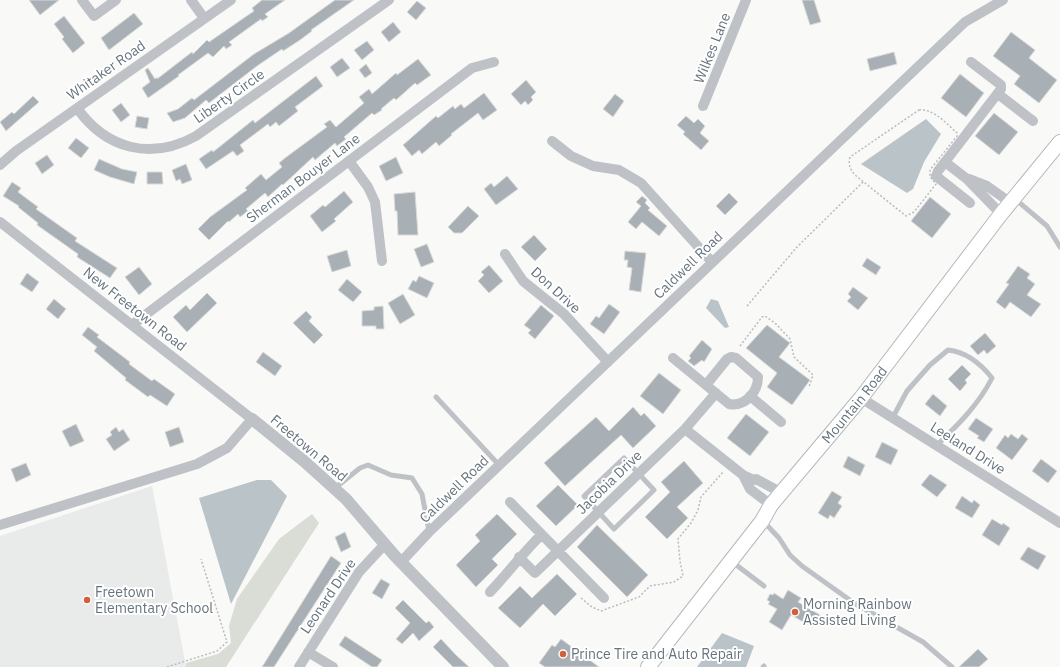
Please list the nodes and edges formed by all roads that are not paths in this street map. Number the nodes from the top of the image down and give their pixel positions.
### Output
1 (82, 0) edge
2 (116, 0) edge
3 (191, 0) edge
4 (231, 0) edge
5 (389, 0) edge
6 (746, 0) edge
7 (1003, 0) edge
8 (204, 18) junction
9 (494, 62) dead end
10 (971, 62) dead end
11 (1000, 92) junction
12 (703, 106) dead end
13 (77, 108) junction
14 (1033, 121) dead end
15 (552, 141) dead end
16 (1060, 142) edge
17 (349, 161) junction
18 (945, 162) junction
19 (0, 165) edge
20 (967, 179) junction
21 (1013, 200) junction
22 (970, 203) dead end
23 (1001, 214) junction
24 (0, 222) edge
25 (1060, 247) edge
26 (505, 254) dead end
27 (382, 262) dead end
28 (712, 262) junction
29 (132, 325) junction
30 (673, 358) dead end
31 (608, 362) junction
32 (706, 385) junction
33 (716, 393) junction
34 (750, 396) junction
35 (436, 397) dead end
36 (861, 398) junction
37 (893, 417) junction
38 (252, 419) junction
39 (781, 422) dead end
40 (684, 429) junction
41 (937, 445) junction
42 (499, 465) junction
43 (638, 472) junction
44 (743, 476) junction
45 (335, 489) junction
46 (782, 493) junction
47 (510, 502) dead end
48 (771, 505) junction
49 (598, 513) junction
50 (762, 520) junction
51 (1060, 523) edge
52 (0, 525) edge
53 (429, 532) junction
54 (541, 534) junction
55 (385, 544) junction
56 (557, 551) junction
57 (519, 557) junction
58 (730, 561) junction
59 (401, 562) junction
60 (764, 586) dead end
61 (490, 592) dead end
62 (604, 598) dead end
63 (308, 652) junction
64 (498, 665) edge
65 (299, 667) edge
66 (333, 667) edge
67 (648, 667) edge
68 (952, 667) edge

1 - 2 street
3 - 8 street
4 - 8 street, Whitaker Road
5 - 13 street, Liberty Circle
6 - 12 street, Wilkes Lane
7 - 28 street, Caldwell Road
8 - 13 street, Whitaker Road
9 - 17 street, Sherman Bouyer Lane
10 - 11 street
11 - 14 street
11 - 18 street
13 - 19 street, Whitaker Road
15 - 28 street
16 - 21 main road, Mountain Road
17 - 27 street
17 - 29 street, Sherman Bouyer Lane
18 - 20 street
18 - 22 street
20 - 21 street
20 - 23 street
21 - 23 main road, Mountain Road
21 - 25 lane
23 - 36 main road, Mountain Road
24 - 29 street, New Freetown Road
26 - 31 street, Don Drive
28 - 31 street, Caldwell Road
29 - 38 street, New Freetown Road
30 - 32 street
31 - 42 street, Caldwell Road
32 - 33 street
32 - 34 street
33 - 34 street
33 - 40 street, Jacobia Drive
34 - 39 street
35 - 42 lane
36 - 37 street, Leeland Drive
36 - 46 main road, Mountain Road
37 - 41 street, Leeland Drive
37 - 41 lane
38 - 45 street, Freetown Road
38 - 52 street, Freetown Road
40 - 43 street, Jacobia Drive
40 - 44 street
41 - 51 street, Leeland Drive
42 - 53 street, Caldwell Road
43 - 49 street, Jacobia Drive
43 - 49 lane
43 - 49 lane
44 - 46 street
44 - 48 street
45 - 53 lane
45 - 55 street, Freetown Road
46 - 48 main road, Mountain Road
47 - 54 street
48 - 50 main road, Mountain Road
49 - 56 street, Jacobia Drive
50 - 58 main road, Mountain Road
50 - 68 lane
53 - 59 street, Caldwell Road
54 - 56 street
54 - 57 street
55 - 59 street, Freetown Road
55 - 63 street, Leonard Drive
56 - 57 street, Jacobia Drive
56 - 62 street
57 - 61 street
58 - 60 lane
58 - 67 main road, Mountain Road
59 - 64 street, Freetown Road
63 - 65 street, Leonard Drive
63 - 66 street

